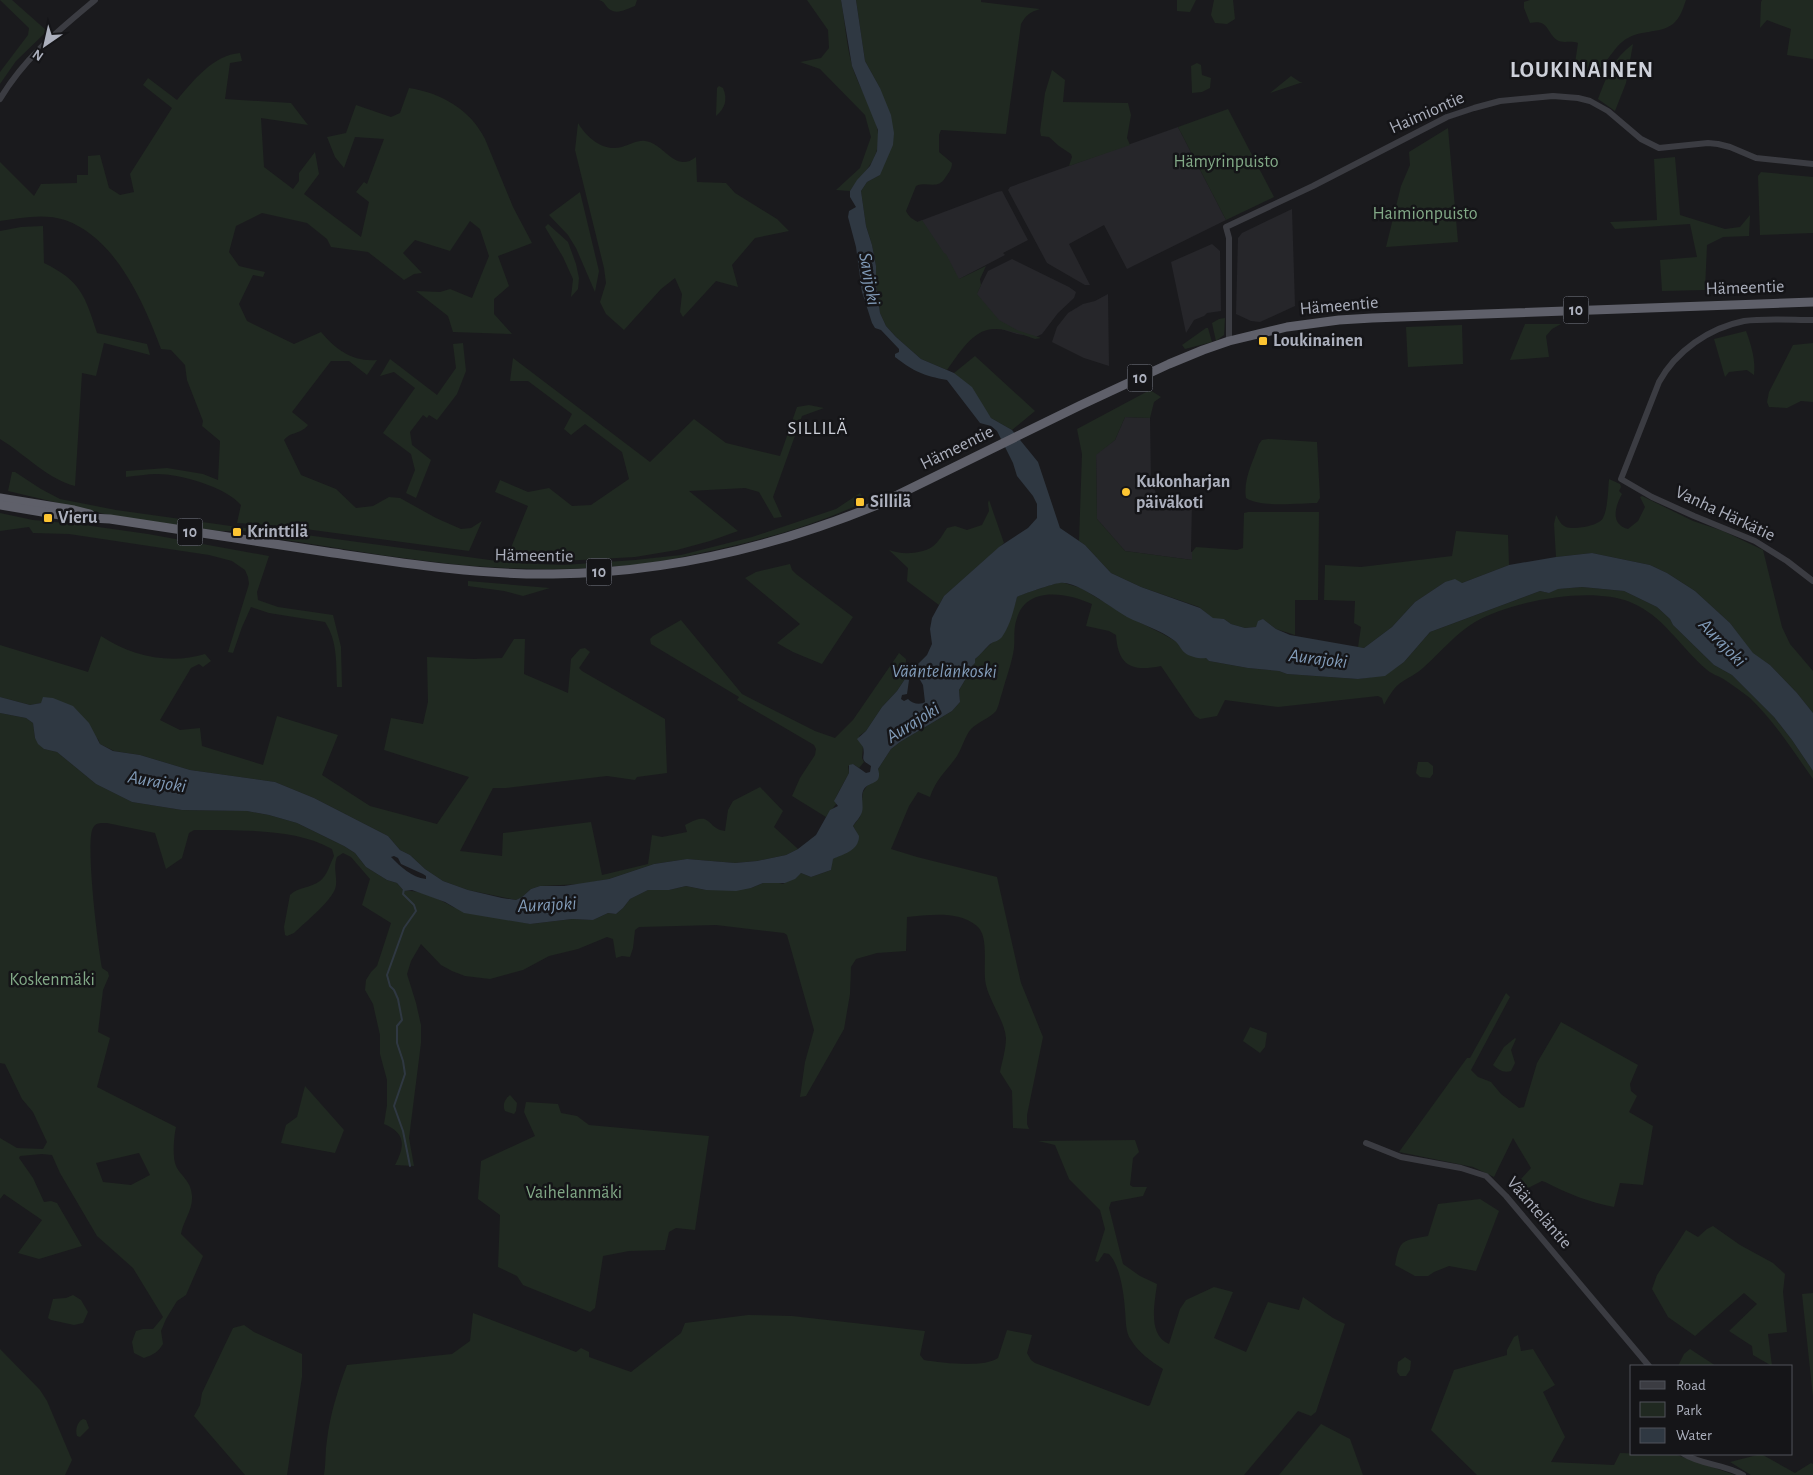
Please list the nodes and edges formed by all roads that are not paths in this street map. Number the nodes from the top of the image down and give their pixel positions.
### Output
1 (95, 0) edge
2 (0, 99) edge
3 (1813, 164) edge
4 (1813, 302) edge
5 (1813, 320) edge
6 (1228, 341) junction
7 (0, 498) edge
8 (0, 505) edge
9 (110, 520) junction
10 (1813, 581) edge
11 (1366, 1143) dead end
12 (1648, 1365) edge
13 (1686, 1455) edge
14 (1743, 1475) edge

1 - 2 street
3 - 6 street, Haimiontie
4 - 6 highway, Hämeentie / 10
5 - 10 street, Vanha Härkätie
6 - 9 highway, Hämeentie / 10
7 - 9 highway, Hämeentie / 10
8 - 9 highway, Hämeentie / 10
11 - 12 street, Väänteläntie
13 - 14 street

